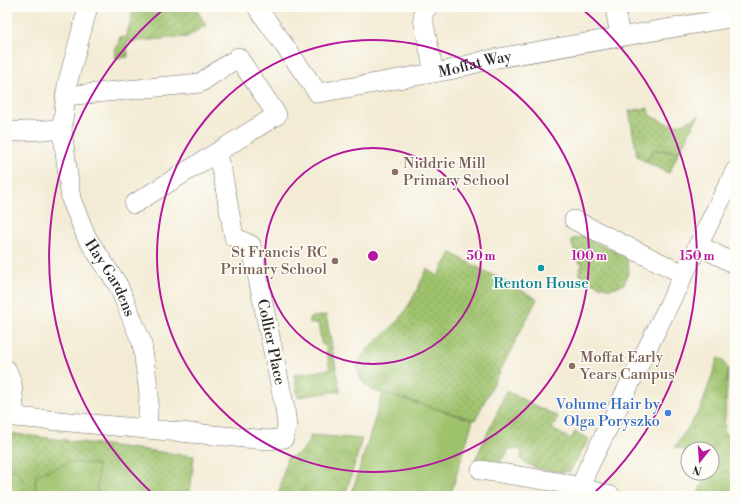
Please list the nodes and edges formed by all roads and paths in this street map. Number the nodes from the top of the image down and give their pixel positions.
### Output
1 (88, 7) edge
2 (257, 7) edge
3 (428, 7) edge
4 (615, 7) edge
5 (735, 17) edge
6 (620, 37) junction
7 (434, 73) junction
8 (65, 96) junction
9 (62, 129) junction
10 (7, 132) edge
11 (216, 154) junction
12 (735, 171) edge
13 (134, 204) dead end
14 (574, 220) dead end
15 (696, 247) junction
16 (735, 264) edge
17 (683, 274) junction
18 (7, 370) edge
19 (147, 430) junction
20 (481, 470) dead end
21 (581, 487) junction
22 (611, 496) edge

1 - 8 street, Hay Gardens
2 - 7 street, Moffat Way
3 - 7 street
4 - 6 street
5 - 6 street, Moffat Way
6 - 7 street, Moffat Way
8 - 9 street, Hay Gardens
8 - 11 street
9 - 10 street
9 - 19 street, Hay Gardens
11 - 13 street
11 - 19 street, Collier Place
12 - 15 street
14 - 17 street
15 - 16 street
15 - 17 street
17 - 21 street
18 - 19 street
20 - 21 street
21 - 22 street

